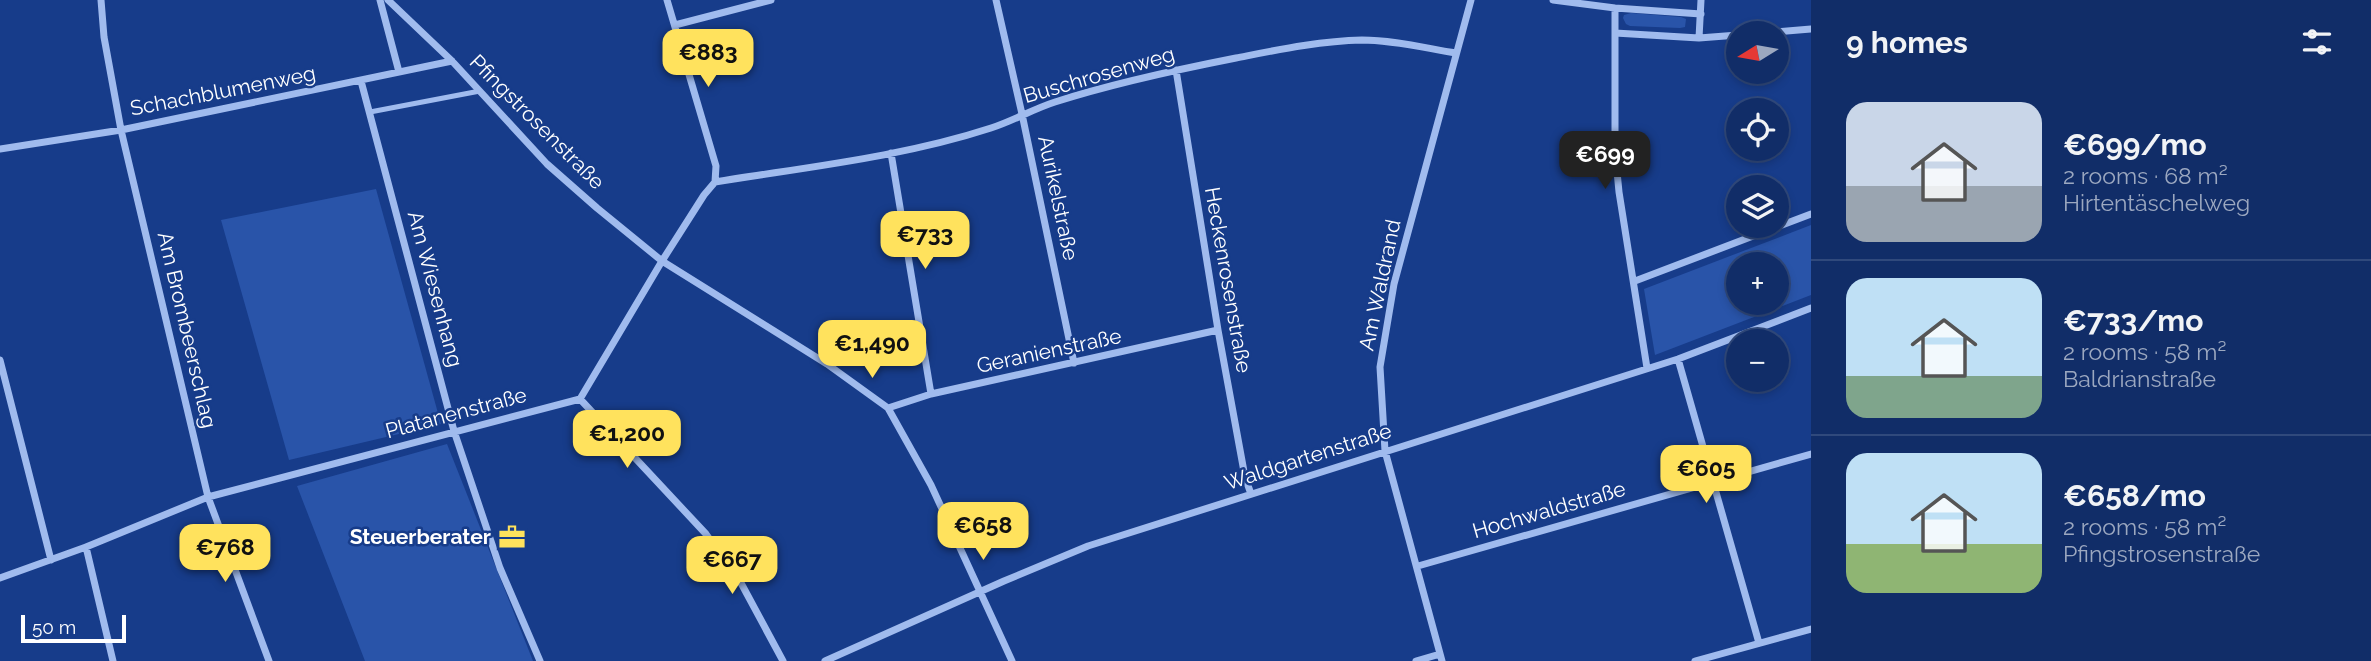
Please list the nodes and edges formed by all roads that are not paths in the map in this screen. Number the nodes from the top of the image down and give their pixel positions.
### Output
1 (101, 0) edge
2 (380, 0) edge
3 (388, 0) edge
4 (667, 0) edge
5 (771, 0) edge
6 (996, 0) edge
7 (1471, 0) edge
8 (1553, 0) edge
9 (1702, 0) edge
10 (1615, 8) junction
11 (1701, 14) junction
12 (675, 25) junction
13 (1811, 29) edge
14 (1789, 31) edge
15 (1615, 33) junction
16 (1726, 36) edge
17 (1699, 38) junction
18 (1456, 53) junction
19 (452, 61) junction
20 (1176, 70) junction
21 (399, 72) junction
22 (361, 81) junction
23 (480, 91) junction
24 (370, 112) junction
25 (1022, 114) junction
26 (121, 130) junction
27 (0, 149) edge
28 (891, 153) junction
29 (715, 182) junction
30 (1811, 214) edge
31 (662, 261) junction
32 (1635, 281) junction
33 (1811, 308) edge
34 (1219, 330) junction
35 (1678, 359) junction
36 (0, 360) edge
37 (1074, 363) junction
38 (1647, 368) junction
39 (931, 394) junction
40 (580, 399) junction
41 (888, 408) junction
42 (454, 430) junction
43 (1385, 451) junction
44 (1811, 454) edge
45 (1713, 481) junction
46 (1251, 495) junction
47 (208, 497) junction
48 (86, 547) junction
49 (51, 560) junction
50 (1418, 566) junction
51 (0, 578) edge
52 (981, 591) junction
53 (1811, 629) edge
54 (1759, 643) junction
55 (1441, 658) edge
56 (113, 661) edge
57 (269, 661) edge
58 (540, 661) edge
59 (783, 661) edge
60 (825, 661) edge
61 (1012, 661) edge
62 (1416, 661) edge
63 (1695, 661) edge

1 - 26 street, Am Brombeerschlag
2 - 21 street
3 - 19 street, Pfingstrosenstraße
4 - 12 street
5 - 12 street
6 - 25 street, Aurikelstraße
7 - 18 street, Am Waldrand
8 - 10 street
9 - 11 street
10 - 11 street
10 - 15 street
11 - 17 street
12 - 29 street
13 - 14 street
15 - 17 street
15 - 32 street
16 - 17 street
18 - 20 street, Buschrosenweg
18 - 43 street, Am Waldrand
19 - 21 street, Schachblumenweg
19 - 23 street, Pfingstrosenstraße
20 - 25 street, Buschrosenweg
20 - 34 street, Heckenrosenstraße
21 - 22 street, Schachblumenweg
22 - 24 street, Am Wiesenhang
22 - 26 street, Schachblumenweg
23 - 24 lane
23 - 31 street, Pfingstrosenstraße
24 - 42 street, Am Wiesenhang
25 - 28 street, Buschrosenweg
25 - 37 street, Aurikelstraße
26 - 27 street, Schachblumenweg
26 - 47 street, Am Brombeerschlag
28 - 29 street, Buschrosenweg
28 - 39 street
29 - 31 street
30 - 32 street
31 - 40 street
31 - 41 street, Pfingstrosenstraße
32 - 38 street
33 - 35 street, Waldgartenstraße
34 - 37 street, Geranienstraße
34 - 46 street, Heckenrosenstraße
35 - 38 street, Waldgartenstraße
35 - 45 street
36 - 49 street
37 - 39 street, Geranienstraße
38 - 43 street, Waldgartenstraße
39 - 41 street, Geranienstraße
40 - 42 street, Platanenstraße
40 - 59 street
41 - 52 street, Pfingstrosenstraße
42 - 47 street, Platanenstraße
42 - 58 street, Am Wiesenhang
43 - 46 street, Waldgartenstraße
43 - 50 street, Am Waldrand
44 - 45 street, Hochwaldstraße
45 - 50 street, Hochwaldstraße
45 - 54 street
46 - 52 street, Waldgartenstraße
47 - 48 street, Platanenstraße
47 - 57 street, Am Brombeerschlag
48 - 49 street, Platanenstraße
48 - 56 street
49 - 51 street, Platanenstraße
50 - 55 street, Am Waldrand
52 - 60 street, Waldgartenstraße
52 - 61 street, Pfingstrosenstraße
53 - 54 street
54 - 63 street
55 - 62 street

